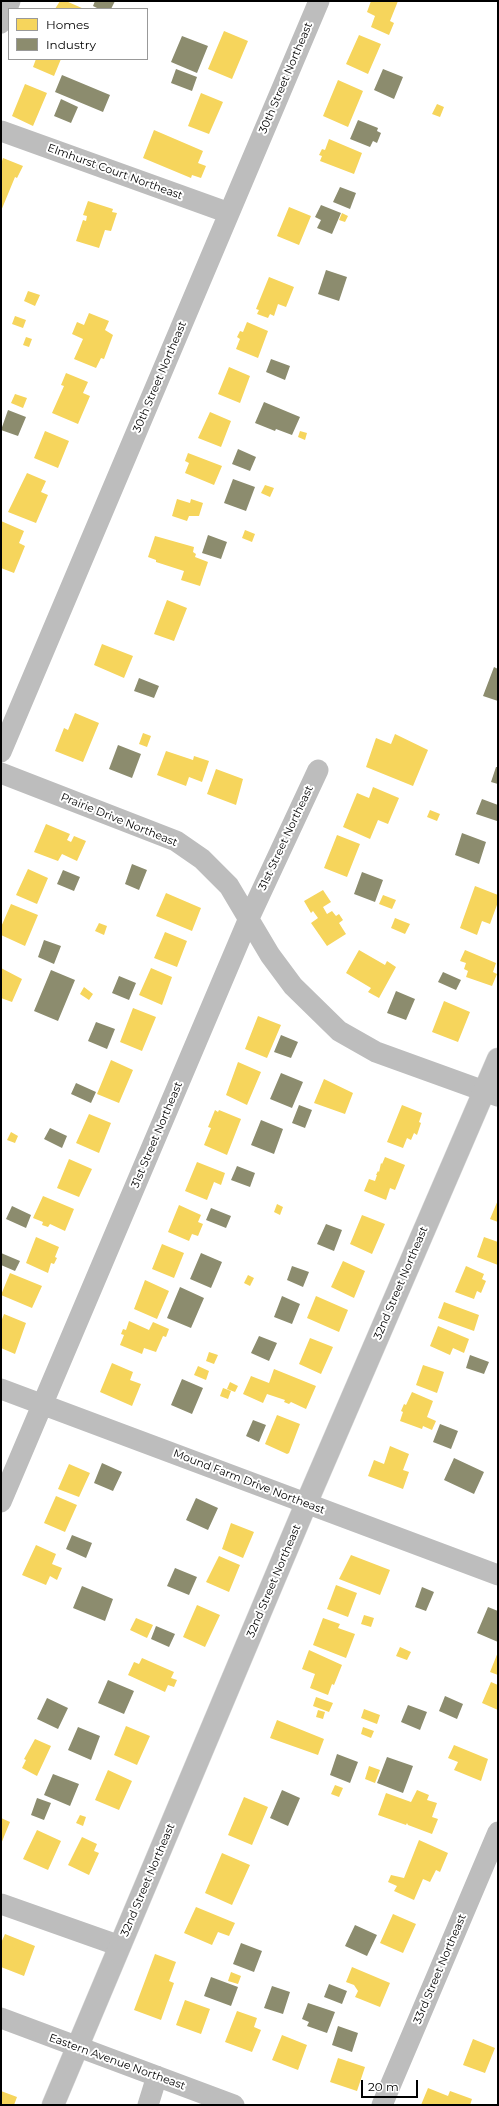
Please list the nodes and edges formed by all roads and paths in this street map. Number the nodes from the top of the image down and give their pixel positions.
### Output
1 (10, 1) edge
2 (319, 1) edge
3 (1, 23) edge
4 (1, 131) edge
5 (229, 213) junction
6 (1, 752) edge
7 (318, 770) dead end
8 (1, 774) edge
9 (249, 918) junction
10 (498, 1059) edge
11 (491, 1094) edge
12 (1, 1389) edge
13 (42, 1404) junction
14 (1, 1502) edge
15 (306, 1504) junction
16 (498, 1575) edge
17 (498, 1832) edge
18 (1, 1904) edge
19 (120, 1946) junction
20 (1, 2018) edge
21 (77, 2047) junction
22 (157, 2076) junction
23 (53, 2105) edge
24 (148, 2105) edge
25 (234, 2105) edge
26 (382, 2105) edge

1 - 3 street
2 - 5 street, 30th Street Northeast
4 - 5 street, Elmhurst Court Northeast
5 - 6 street, 30th Street Northeast
7 - 9 street, 31st Street Northeast
8 - 9 street, Prairie Drive Northeast
9 - 11 street, Prairie Drive Northeast
9 - 13 street, 31st Street Northeast
10 - 11 main road, 32nd Street Northeast
11 - 15 main road, 32nd Street Northeast
12 - 13 street, Mound Farm Drive Northeast
13 - 14 street, 31st Street Northeast
13 - 15 street, Mound Farm Drive Northeast
15 - 16 street, Mound Farm Drive Northeast
15 - 19 main road, 32nd Street Northeast
17 - 26 street, 33rd Street Northeast
18 - 19 street
19 - 21 main road, 32nd Street Northeast
20 - 21 street, Eastern Avenue Northeast
21 - 22 street, Eastern Avenue Northeast
21 - 23 main road, 32nd Street Northeast
22 - 24 street
22 - 25 street, Eastern Avenue Northeast

